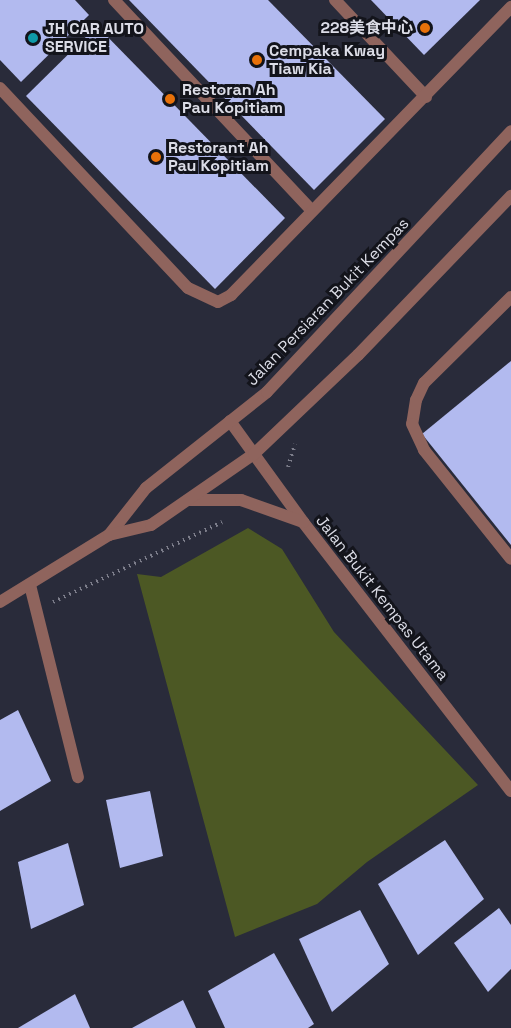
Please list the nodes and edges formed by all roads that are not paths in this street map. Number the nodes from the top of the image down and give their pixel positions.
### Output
1 (114, 0) edge
2 (335, 0) edge
3 (511, 7) edge
4 (0, 88) edge
5 (426, 97) junction
6 (511, 131) edge
7 (511, 196) edge
8 (312, 211) junction
9 (511, 297) edge
10 (230, 421) junction
11 (255, 454) junction
12 (184, 501) junction
13 (303, 522) junction
14 (108, 535) junction
15 (511, 559) edge
16 (30, 585) junction
17 (0, 602) edge
18 (78, 777) dead end
19 (511, 791) edge

1 - 8 street
2 - 5 street
3 - 5 street
4 - 8 street
5 - 8 street
6 - 10 street, Jalan Persiaran Bukit Kempas
7 - 11 street, Jalan Persiaran Bukit Kempas
9 - 15 street
10 - 11 street, Jalan Bukit Kempas Utama
10 - 14 street, Jalan Persiaran Bukit Kempas
11 - 12 street, Jalan Persiaran Bukit Kempas
11 - 13 street, Jalan Bukit Kempas Utama
12 - 13 street
12 - 14 street, Jalan Persiaran Bukit Kempas
13 - 19 street, Jalan Bukit Kempas Utama
14 - 16 street, Jalan Persiaran Bukit Kempas
16 - 17 street, Jalan Persiaran Bukit Kempas
16 - 18 street

